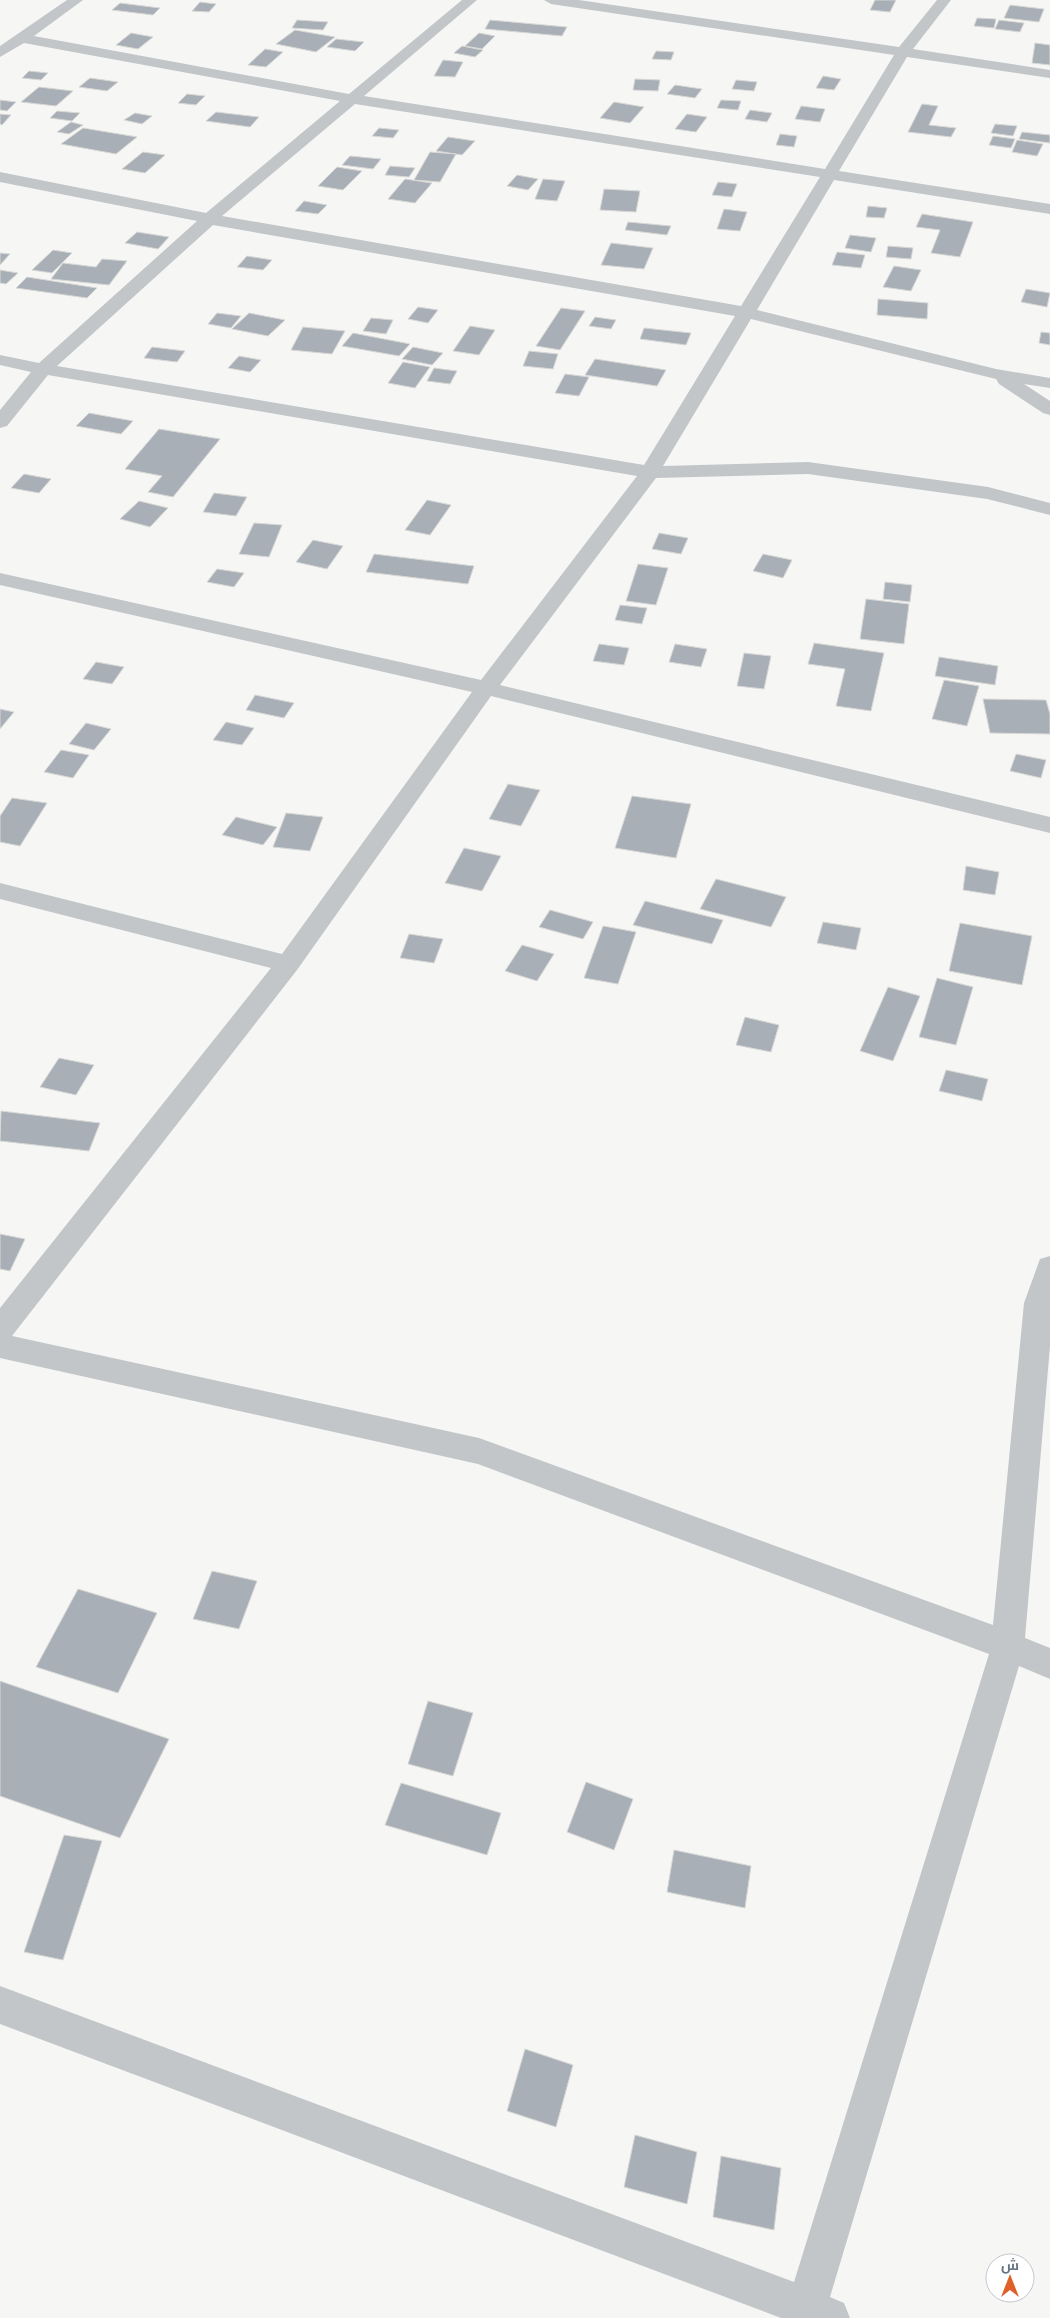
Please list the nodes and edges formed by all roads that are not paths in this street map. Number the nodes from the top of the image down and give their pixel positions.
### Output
1 (76, 0) edge
2 (470, 0) edge
3 (551, 0) edge
4 (944, 0) edge
5 (21, 38) junction
6 (904, 52) junction
7 (0, 53) edge
8 (1050, 74) edge
9 (353, 99) junction
10 (828, 175) junction
11 (0, 177) edge
12 (1050, 209) edge
13 (209, 219) junction
14 (745, 312) junction
15 (0, 360) edge
16 (42, 369) junction
17 (996, 374) junction
18 (1050, 383) edge
19 (1050, 408) edge
20 (0, 422) edge
21 (650, 472) junction
22 (1050, 509) edge
23 (0, 579) edge
24 (486, 688) junction
25 (1050, 825) edge
26 (0, 891) edge
27 (288, 964) junction
28 (1050, 1267) edge
29 (0, 1330) edge
30 (0, 1346) edge
31 (1008, 1646) junction
32 (1050, 1664) edge
33 (0, 2005) edge
34 (813, 2314) edge

1 - 5 street
2 - 9 street
3 - 6 street
4 - 6 street
5 - 7 street
5 - 9 street
6 - 8 street
6 - 10 street
9 - 10 street
9 - 13 street
10 - 12 street
10 - 14 street
11 - 13 street
13 - 14 street
13 - 16 street
14 - 17 street
14 - 21 street
15 - 16 street
16 - 20 street
16 - 21 street
17 - 18 street
17 - 19 street
21 - 22 street
21 - 24 street
23 - 24 street
24 - 25 street
24 - 27 street
26 - 27 street
27 - 29 street
28 - 31 street
30 - 31 street
31 - 32 street
31 - 34 street
33 - 34 street

